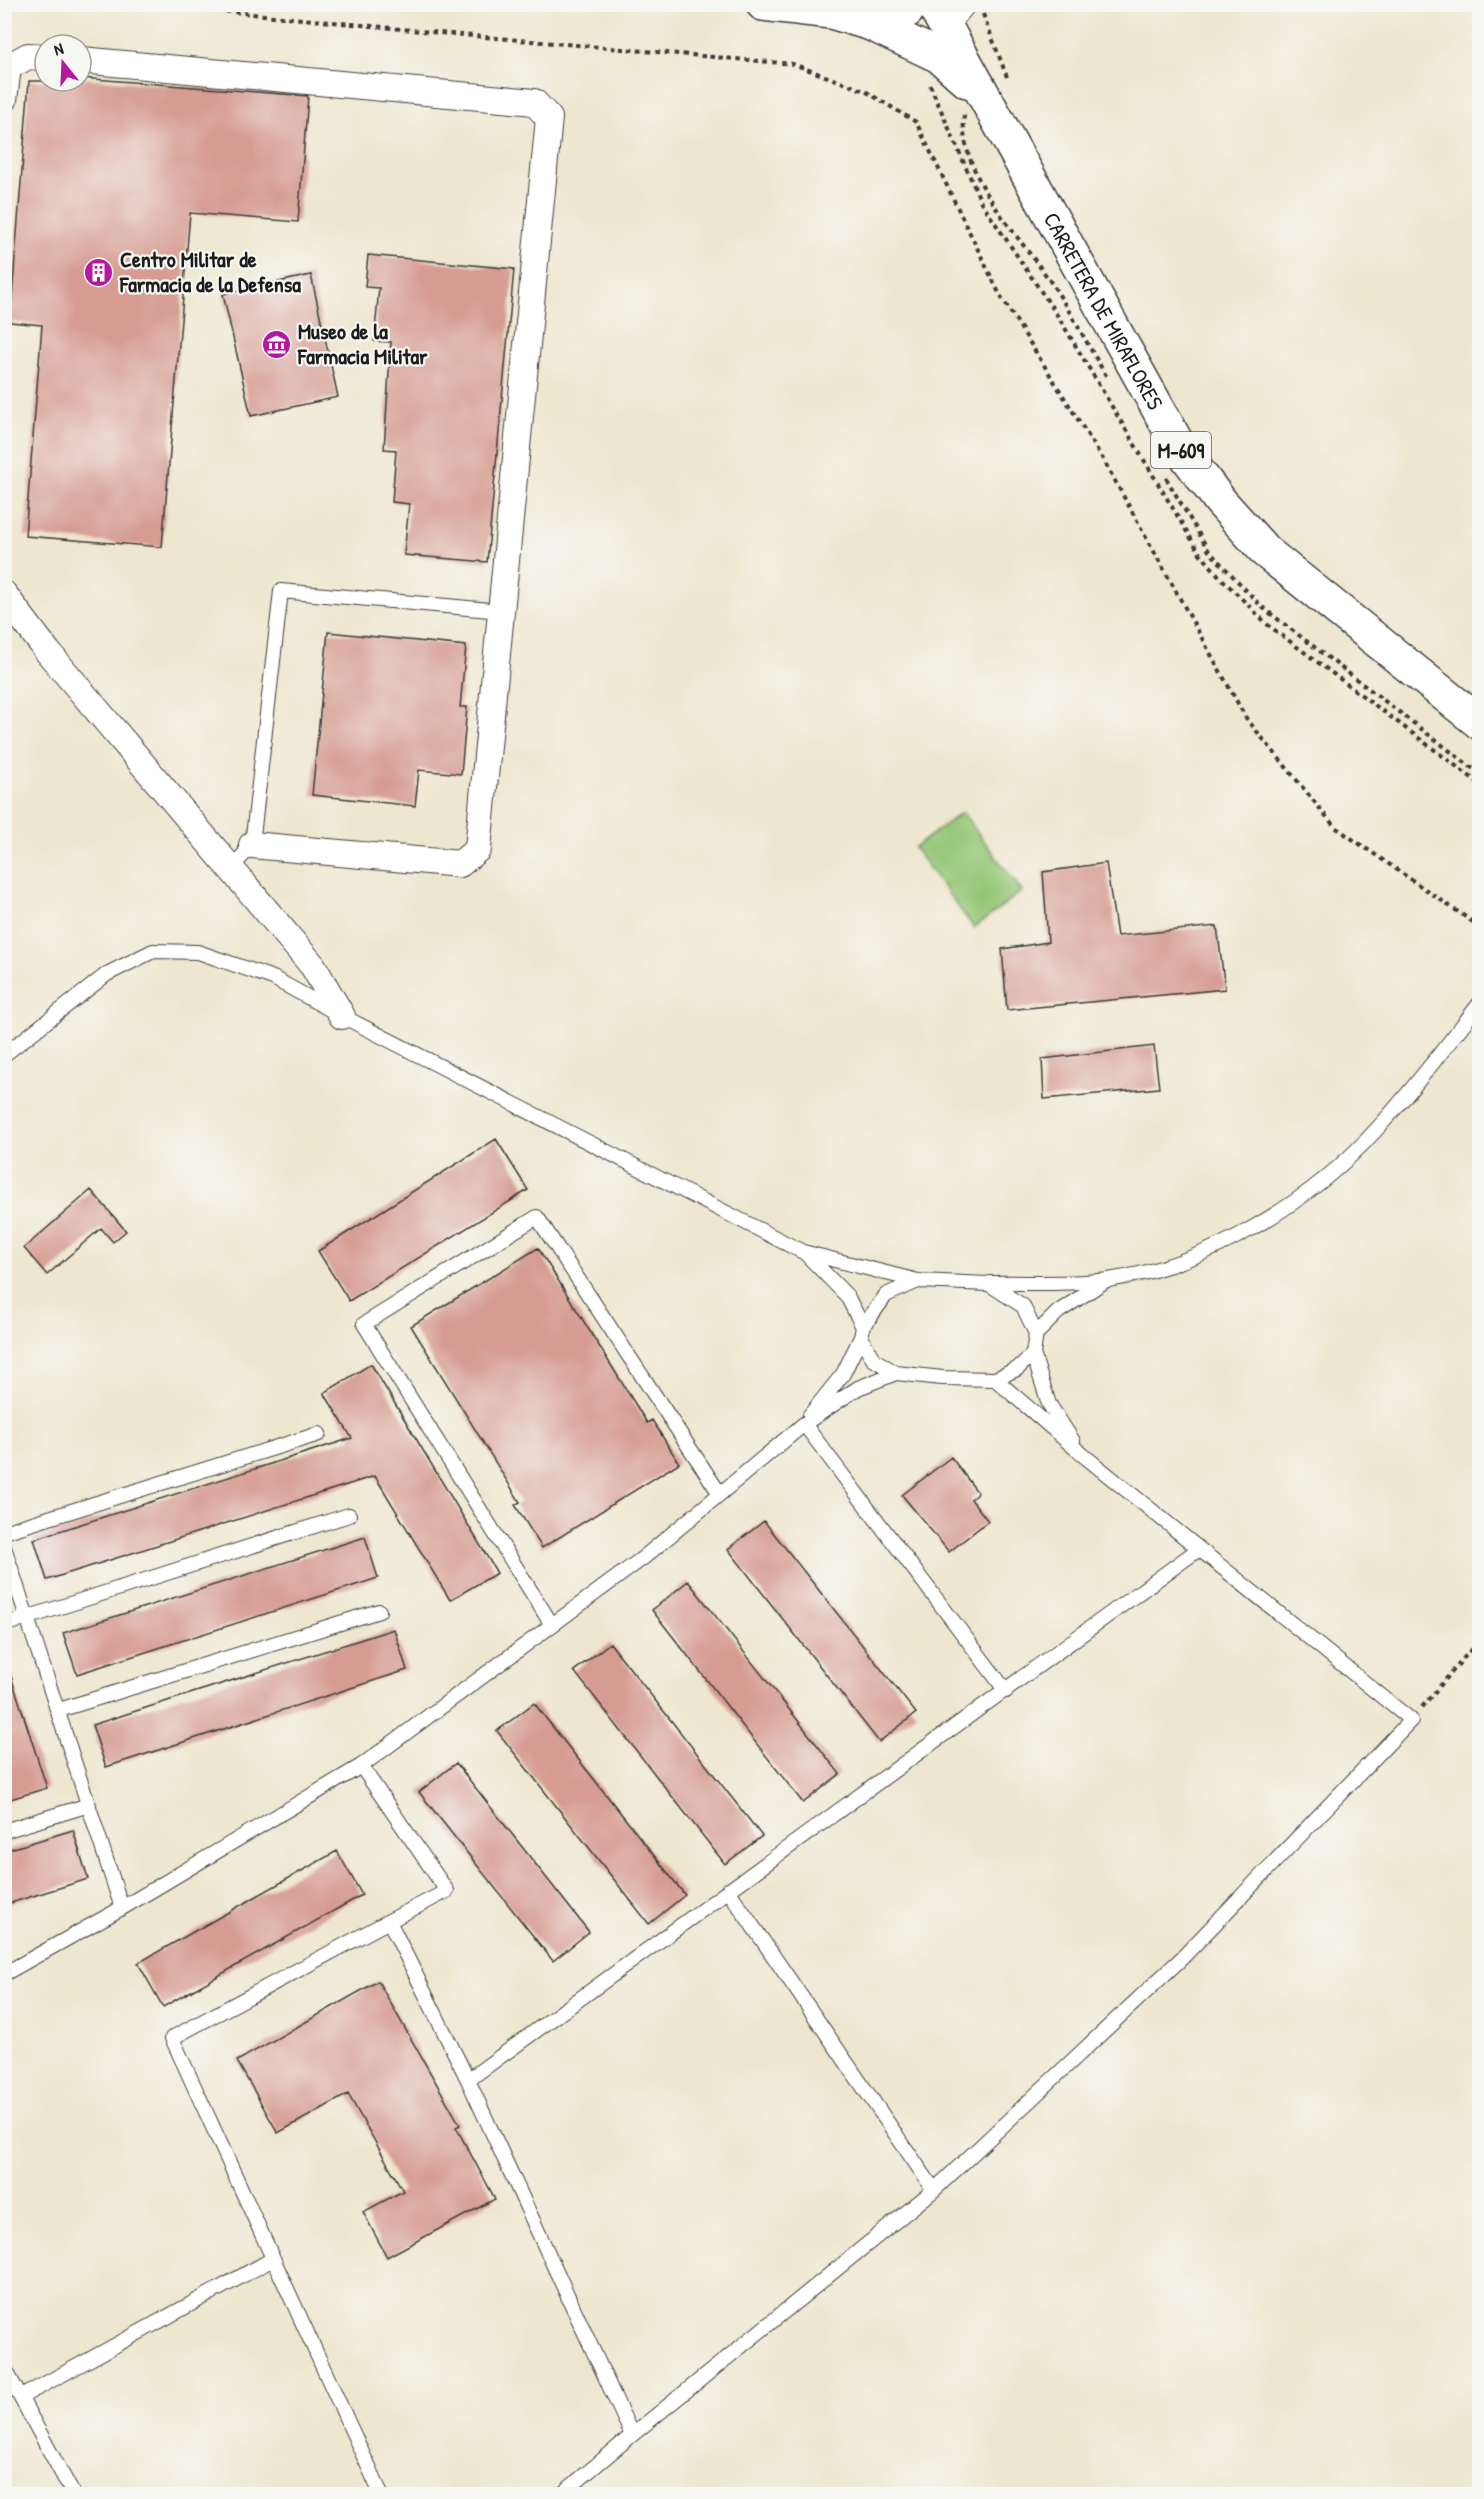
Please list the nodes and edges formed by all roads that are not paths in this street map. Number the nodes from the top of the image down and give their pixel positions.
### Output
1 (763, 4) edge
2 (911, 4) edge
3 (970, 4) edge
4 (853, 13) edge
5 (940, 18) edge
6 (33, 56) edge
7 (93, 61) edge
8 (995, 88) junction
9 (4, 100) edge
10 (4, 594) edge
11 (501, 611) junction
12 (1479, 723) edge
13 (252, 845) junction
14 (231, 869) junction
15 (1479, 1003) edge
16 (342, 1016) junction
17 (4, 1055) edge
18 (803, 1252) junction
19 (1107, 1280) junction
20 (918, 1281) junction
21 (989, 1284) junction
22 (862, 1332) junction
23 (1036, 1334) junction
24 (1034, 1354) junction
25 (896, 1373) junction
26 (995, 1379) junction
27 (804, 1424) junction
28 (319, 1434) dead end
29 (1083, 1455) junction
30 (720, 1494) junction
31 (349, 1515) dead end
32 (4, 1532) edge
33 (4, 1547) edge
34 (1199, 1549) junction
35 (379, 1611) dead end
36 (28, 1617) junction
37 (4, 1625) edge
38 (552, 1625) junction
39 (1006, 1691) junction
40 (58, 1710) junction
41 (361, 1766) junction
42 (89, 1805) junction
43 (4, 1831) edge
44 (728, 1890) junction
45 (122, 1908) junction
46 (389, 1921) junction
47 (4, 1974) edge
48 (468, 2080) junction
49 (934, 2190) junction
50 (273, 2259) junction
51 (4, 2367) edge
52 (21, 2397) junction
53 (632, 2435) junction
54 (71, 2494) edge
55 (381, 2494) edge
56 (562, 2494) edge

1 - 4 main road
2 - 4 main road
3 - 5 lane
4 - 8 main road
5 - 8 main road, CARRETERA DE MIRAFLORES / M-609
6 - 9 street
7 - 11 street
8 - 12 main road, CARRETERA DE MIRAFLORES / M-609
10 - 14 street
11 - 13 street
11 - 13 lane
13 - 14 lane
14 - 16 street
15 - 19 lane
16 - 17 lane
16 - 18 lane
18 - 20 lane
18 - 22 lane
19 - 21 lane
19 - 23 lane
20 - 21 lane
20 - 22 lane
21 - 23 lane
22 - 25 lane
22 - 27 lane
23 - 24 lane
24 - 26 lane
24 - 29 lane
25 - 26 lane
25 - 27 lane
26 - 29 lane
27 - 30 lane
27 - 39 lane
28 - 32 lane
29 - 34 lane
30 - 38 lane
30 - 38 lane
31 - 36 lane
33 - 36 lane
34 - 39 lane
34 - 49 lane
35 - 40 lane
36 - 37 lane
36 - 40 lane
38 - 41 lane
39 - 44 lane
40 - 42 lane
41 - 45 lane
41 - 46 lane
42 - 43 lane
42 - 45 lane
44 - 48 lane
44 - 49 lane
45 - 47 lane
46 - 48 lane
46 - 50 lane
48 - 53 lane
49 - 53 lane
50 - 52 lane
50 - 55 lane
51 - 52 lane
52 - 54 lane
53 - 56 lane

